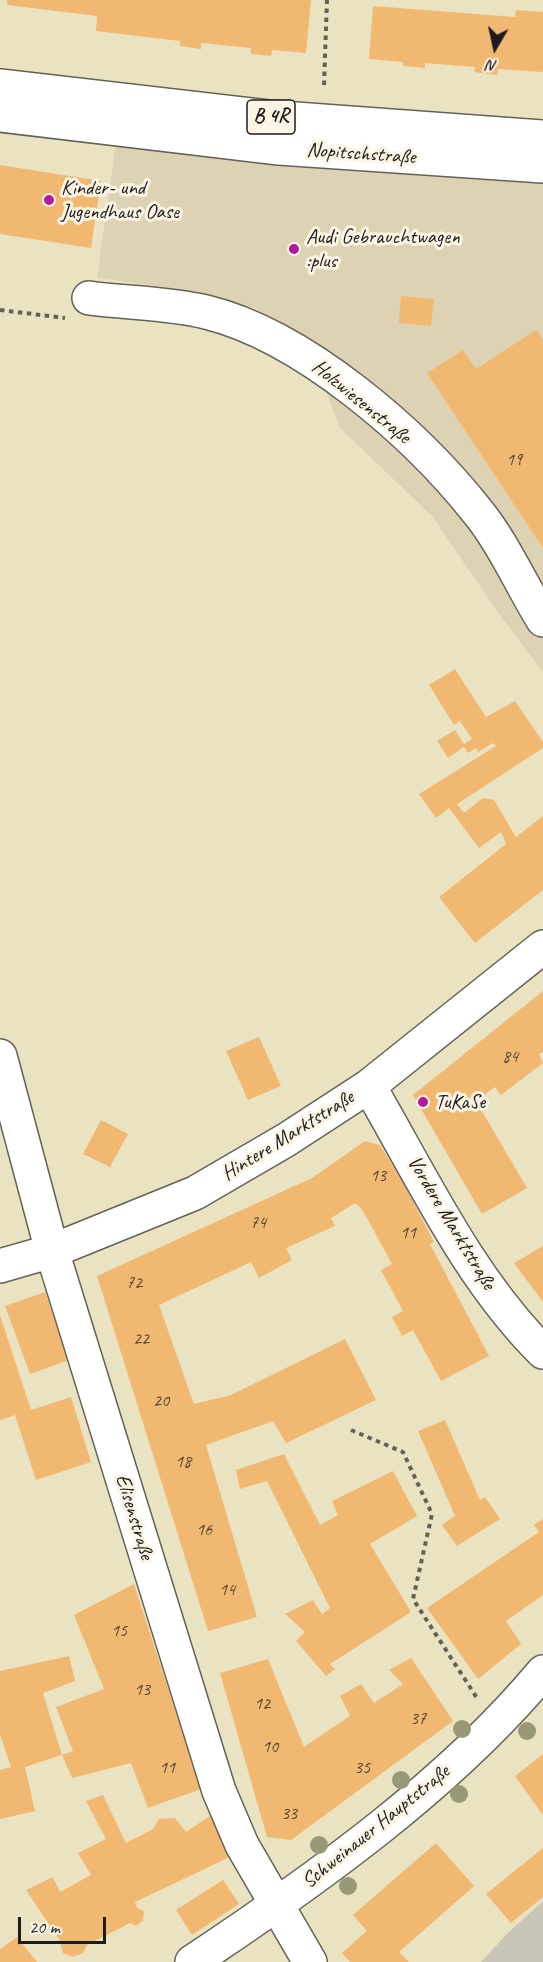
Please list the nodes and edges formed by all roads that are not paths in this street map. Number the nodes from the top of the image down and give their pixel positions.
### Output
1 (0, 86) edge
2 (0, 115) edge
3 (543, 137) edge
4 (543, 166) edge
5 (89, 298) road end
6 (543, 620) edge
7 (543, 947) edge
8 (0, 1056) edge
9 (369, 1086) junction
10 (52, 1251) junction
11 (0, 1266) edge
12 (543, 1352) edge
13 (543, 1672) edge
14 (276, 1906) junction
15 (192, 1962) edge
16 (310, 1962) edge

1 - 3 street, Nopitschstraße / B 4R
2 - 4 street, Nopitschstraße / B 4R
5 - 6 street, Holzwiesenstraße
7 - 9 street, Hintere Marktstraße
8 - 10 street, Elisenstraße
9 - 10 street, Hintere Marktstraße
9 - 12 street, Vordere Marktstraße
10 - 11 street, Hintere Marktstraße
10 - 14 street, Elisenstraße
13 - 14 street, Schweinauer Hauptstraße
14 - 15 street, Schweinauer Hauptstraße
14 - 16 street, Elisenstraße

